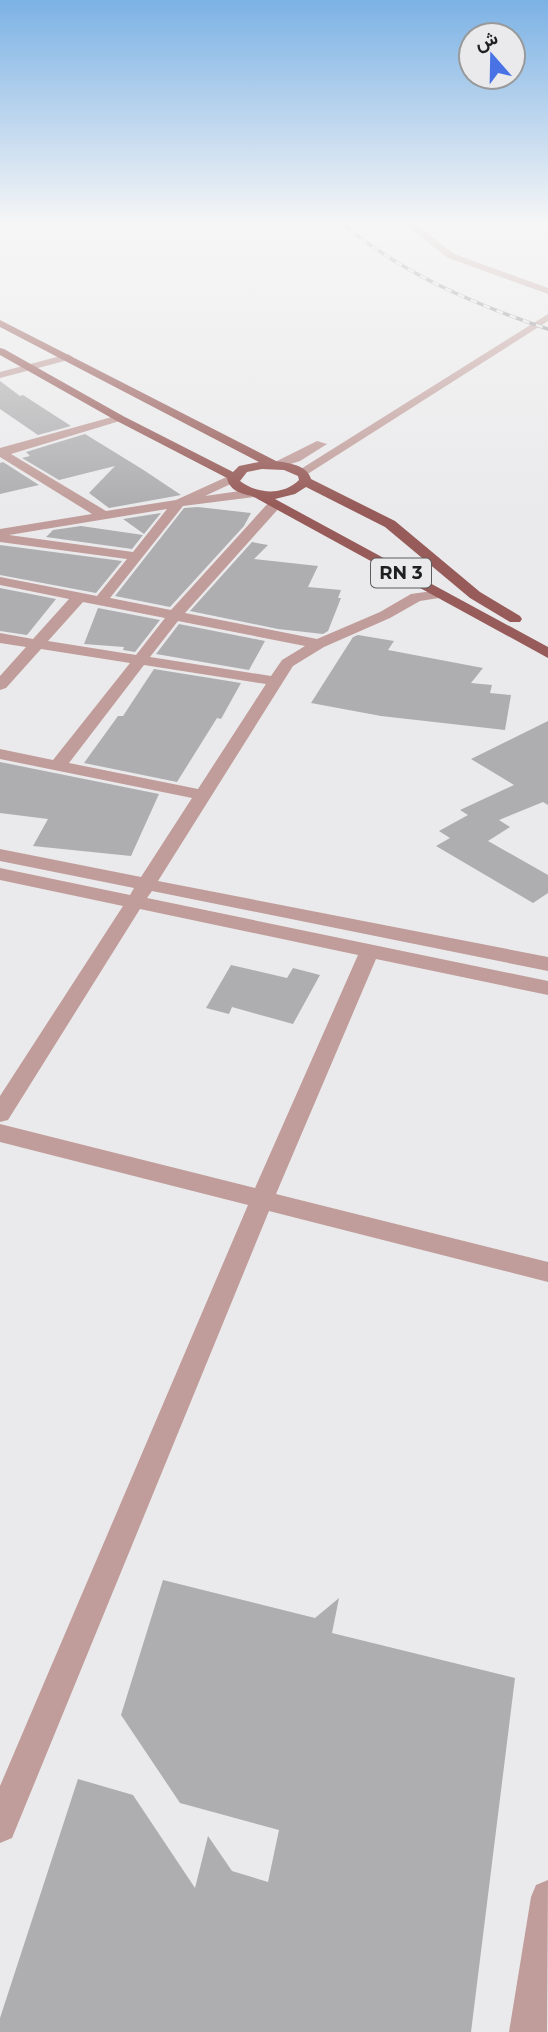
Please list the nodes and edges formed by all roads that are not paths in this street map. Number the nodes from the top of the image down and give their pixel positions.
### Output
1 (540, 316) edge
2 (0, 323) edge
3 (528, 330) junction
4 (0, 351) edge
5 (68, 357) junction
6 (29, 368) junction
7 (0, 375) edge
8 (119, 418) junction
9 (338, 434) dead end
10 (327, 441) dead end
11 (0, 452) edge
12 (273, 464) junction
13 (234, 477) junction
14 (303, 477) junction
15 (255, 493) junction
16 (179, 503) junction
17 (275, 504) junction
18 (103, 515) junction
19 (0, 536) edge
20 (135, 556) junction
21 (0, 581) edge
22 (463, 585) junction
23 (440, 594) junction
24 (79, 597) junction
25 (100, 601) junction
26 (174, 615) junction
27 (548, 637) edge
28 (0, 638) edge
29 (37, 644) junction
30 (319, 644) junction
31 (548, 653) edge
32 (138, 660) junction
33 (274, 681) junction
34 (0, 685) edge
35 (0, 754) edge
36 (58, 765) junction
37 (202, 795) junction
38 (0, 855) edge
39 (0, 874) edge
40 (148, 885) junction
41 (137, 902) junction
42 (369, 952) junction
43 (548, 964) edge
44 (548, 988) edge
45 (0, 1114) edge
46 (0, 1133) edge
47 (263, 1198) junction
48 (548, 1272) edge
49 (0, 1826) edge
50 (548, 1897) edge
51 (528, 2032) edge

1 - 3 street
2 - 5 main road
3 - 9 street
3 - 14 street
4 - 6 main road
5 - 6 street
5 - 12 main road
6 - 7 street
6 - 8 main road
8 - 11 street
8 - 13 main road
10 - 12 street
11 - 18 street
12 - 13 main road
12 - 14 main road
13 - 15 main road
13 - 16 street
14 - 15 main road
14 - 22 main road, RN 3
15 - 16 street
15 - 17 main road, RN 3
16 - 18 street
16 - 20 street
17 - 23 main road, RN 3
17 - 26 street
18 - 19 street
19 - 20 street
20 - 25 street
21 - 24 street
22 - 23 main road
22 - 27 main road, RN 3
23 - 30 street
23 - 31 main road, RN 3
24 - 25 street
24 - 29 street
25 - 26 street
26 - 30 street
26 - 32 street
28 - 29 street
29 - 32 street
29 - 34 street
30 - 33 street
32 - 33 street
32 - 36 street
33 - 37 street
35 - 36 street
36 - 37 street
37 - 40 street
38 - 40 street
39 - 41 street
40 - 41 street
40 - 43 street
41 - 42 street
41 - 45 street
42 - 44 street
42 - 47 street
46 - 47 street
47 - 48 street
47 - 49 street
50 - 51 street

